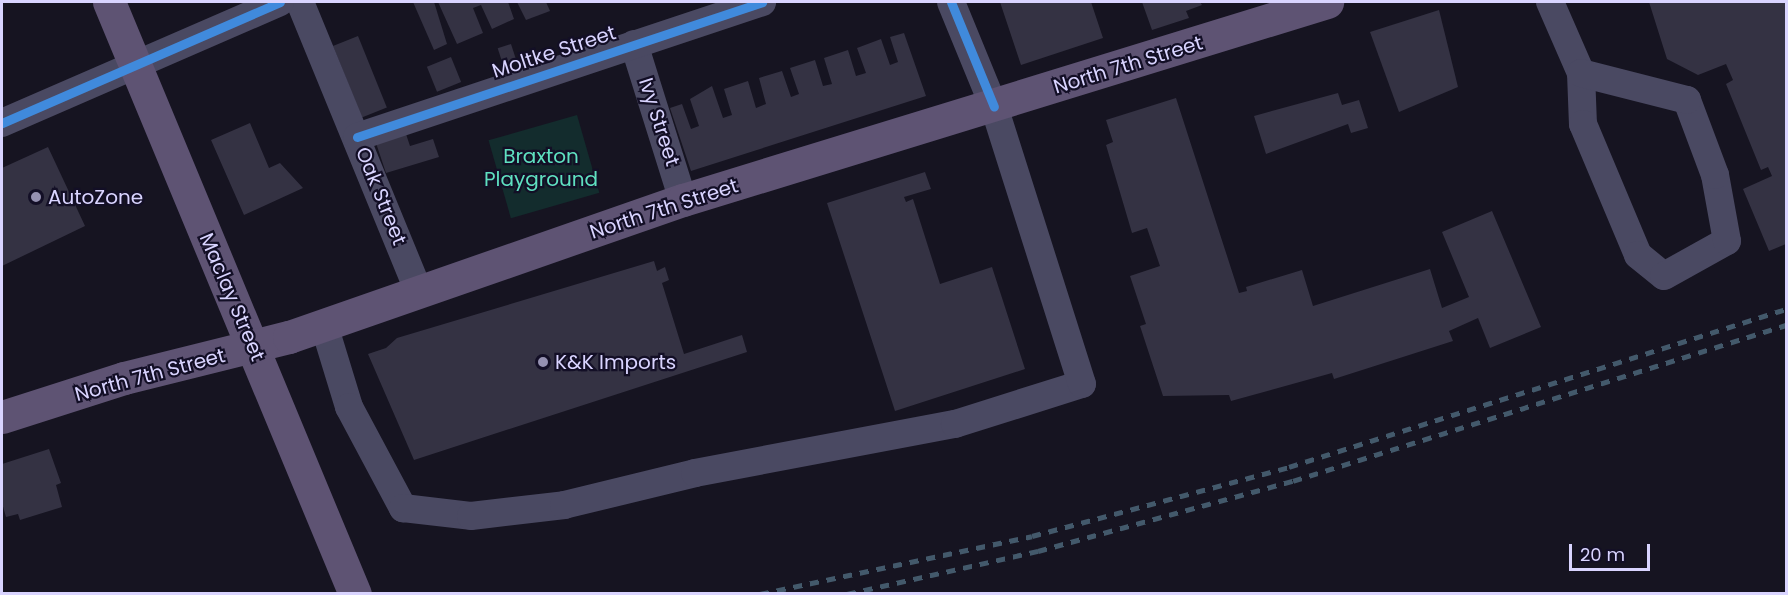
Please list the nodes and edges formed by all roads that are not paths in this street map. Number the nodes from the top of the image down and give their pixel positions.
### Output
1 (109, 2) edge
2 (280, 2) edge
3 (300, 2) edge
4 (762, 2) edge
5 (951, 2) edge
6 (1326, 2) edge
7 (1550, 2) edge
8 (634, 44) junction
9 (135, 62) junction
10 (1581, 73) junction
11 (994, 107) junction
12 (2, 123) edge
13 (357, 137) junction
14 (683, 200) junction
15 (419, 292) junction
16 (324, 325) junction
17 (254, 348) junction
18 (2, 417) edge
19 (355, 594) edge

1 - 9 main road, Maclay Street
2 - 9 street
3 - 13 street, Oak Street
4 - 8 street, Moltke Street
5 - 11 street
6 - 11 main road, North 7th Street
7 - 10 street
8 - 13 street, Moltke Street
8 - 14 street, Ivy Street
9 - 12 street
9 - 17 main road, Maclay Street
10 - 10 street
11 - 14 main road, North 7th Street
11 - 16 street
13 - 15 street, Oak Street
14 - 15 main road, North 7th Street
15 - 16 main road, North 7th Street
16 - 17 main road, North 7th Street
17 - 18 main road, North 7th Street
17 - 19 main road, Maclay Street

